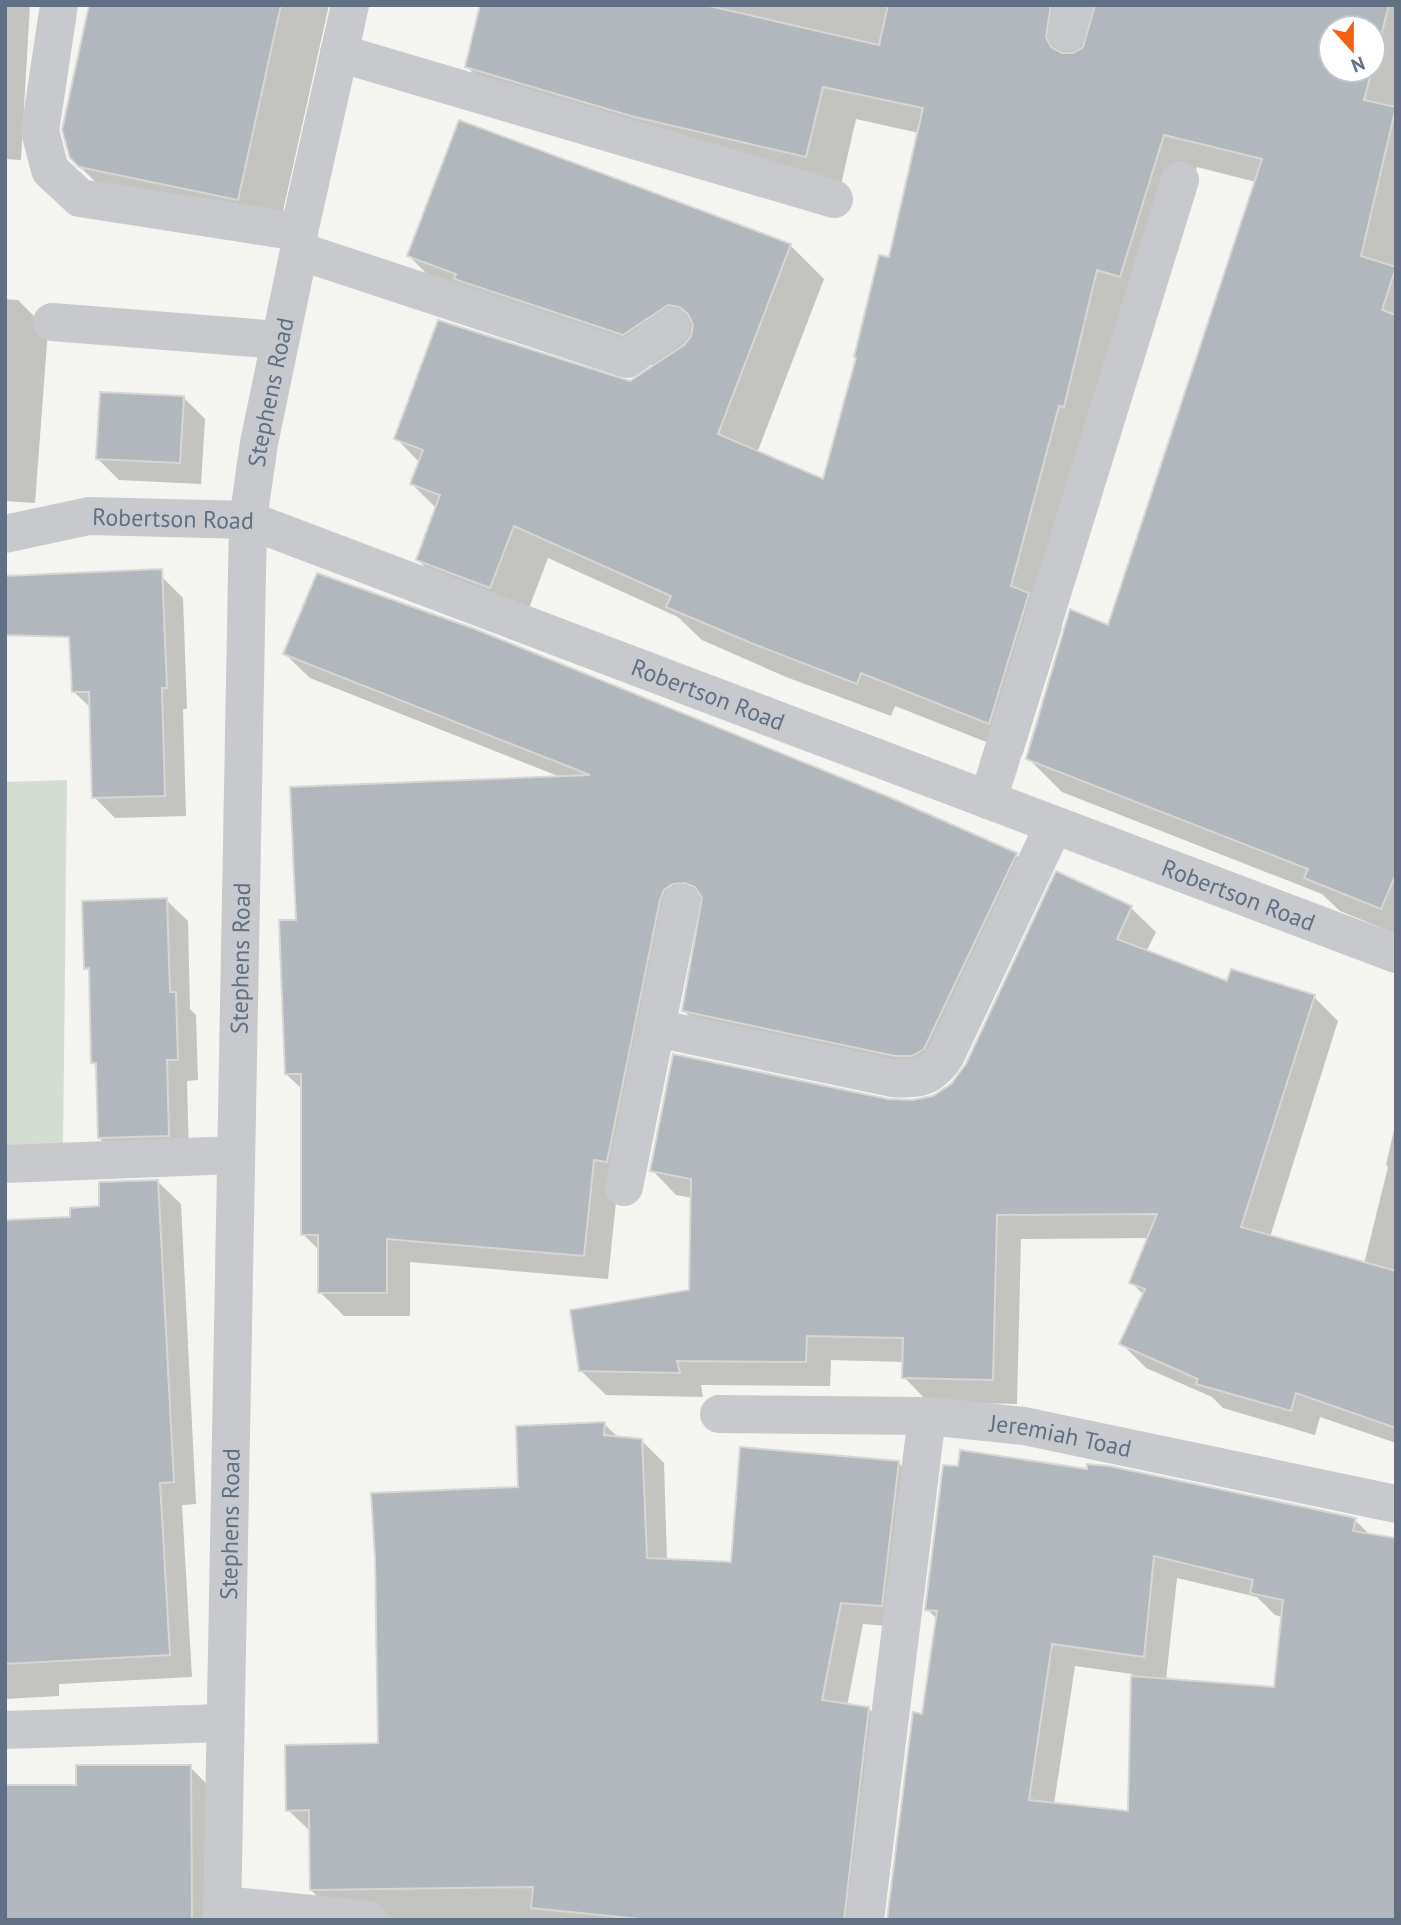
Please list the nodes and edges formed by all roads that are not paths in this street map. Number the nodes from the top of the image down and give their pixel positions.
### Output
1 (59, 5) edge
2 (350, 5) edge
3 (340, 53) junction
4 (1180, 180) dead end
5 (834, 199) dead end
6 (299, 242) junction
7 (52, 322) dead end
8 (671, 327) dead end
9 (280, 340) junction
10 (248, 520) junction
11 (5, 534) edge
12 (988, 800) junction
13 (1054, 825) junction
14 (681, 904) dead end
15 (1396, 954) edge
16 (656, 1028) junction
17 (236, 1155) junction
18 (5, 1164) edge
19 (624, 1187) dead end
20 (719, 1414) dead end
21 (927, 1416) junction
22 (1396, 1504) edge
23 (224, 1723) junction
24 (5, 1730) edge
25 (223, 1912) edge
26 (369, 1920) edge
27 (865, 1920) edge

1 - 6 street
2 - 3 street, Stephens Road
3 - 5 street
3 - 6 street, Stephens Road
4 - 12 street
6 - 8 street
6 - 9 street, Stephens Road
7 - 9 street
9 - 10 street, Stephens Road
10 - 11 street, Robertson Road
10 - 12 street, Robertson Road
10 - 17 street, Stephens Road
12 - 13 street, Robertson Road
13 - 15 street, Robertson Road
13 - 16 street
14 - 16 street
16 - 19 street
17 - 18 street
17 - 23 street, Stephens Road
20 - 21 street, Jeremiah Toad
21 - 22 street, Jeremiah Toad
21 - 27 street
23 - 24 street
23 - 25 street, Stephens Road
25 - 26 street

